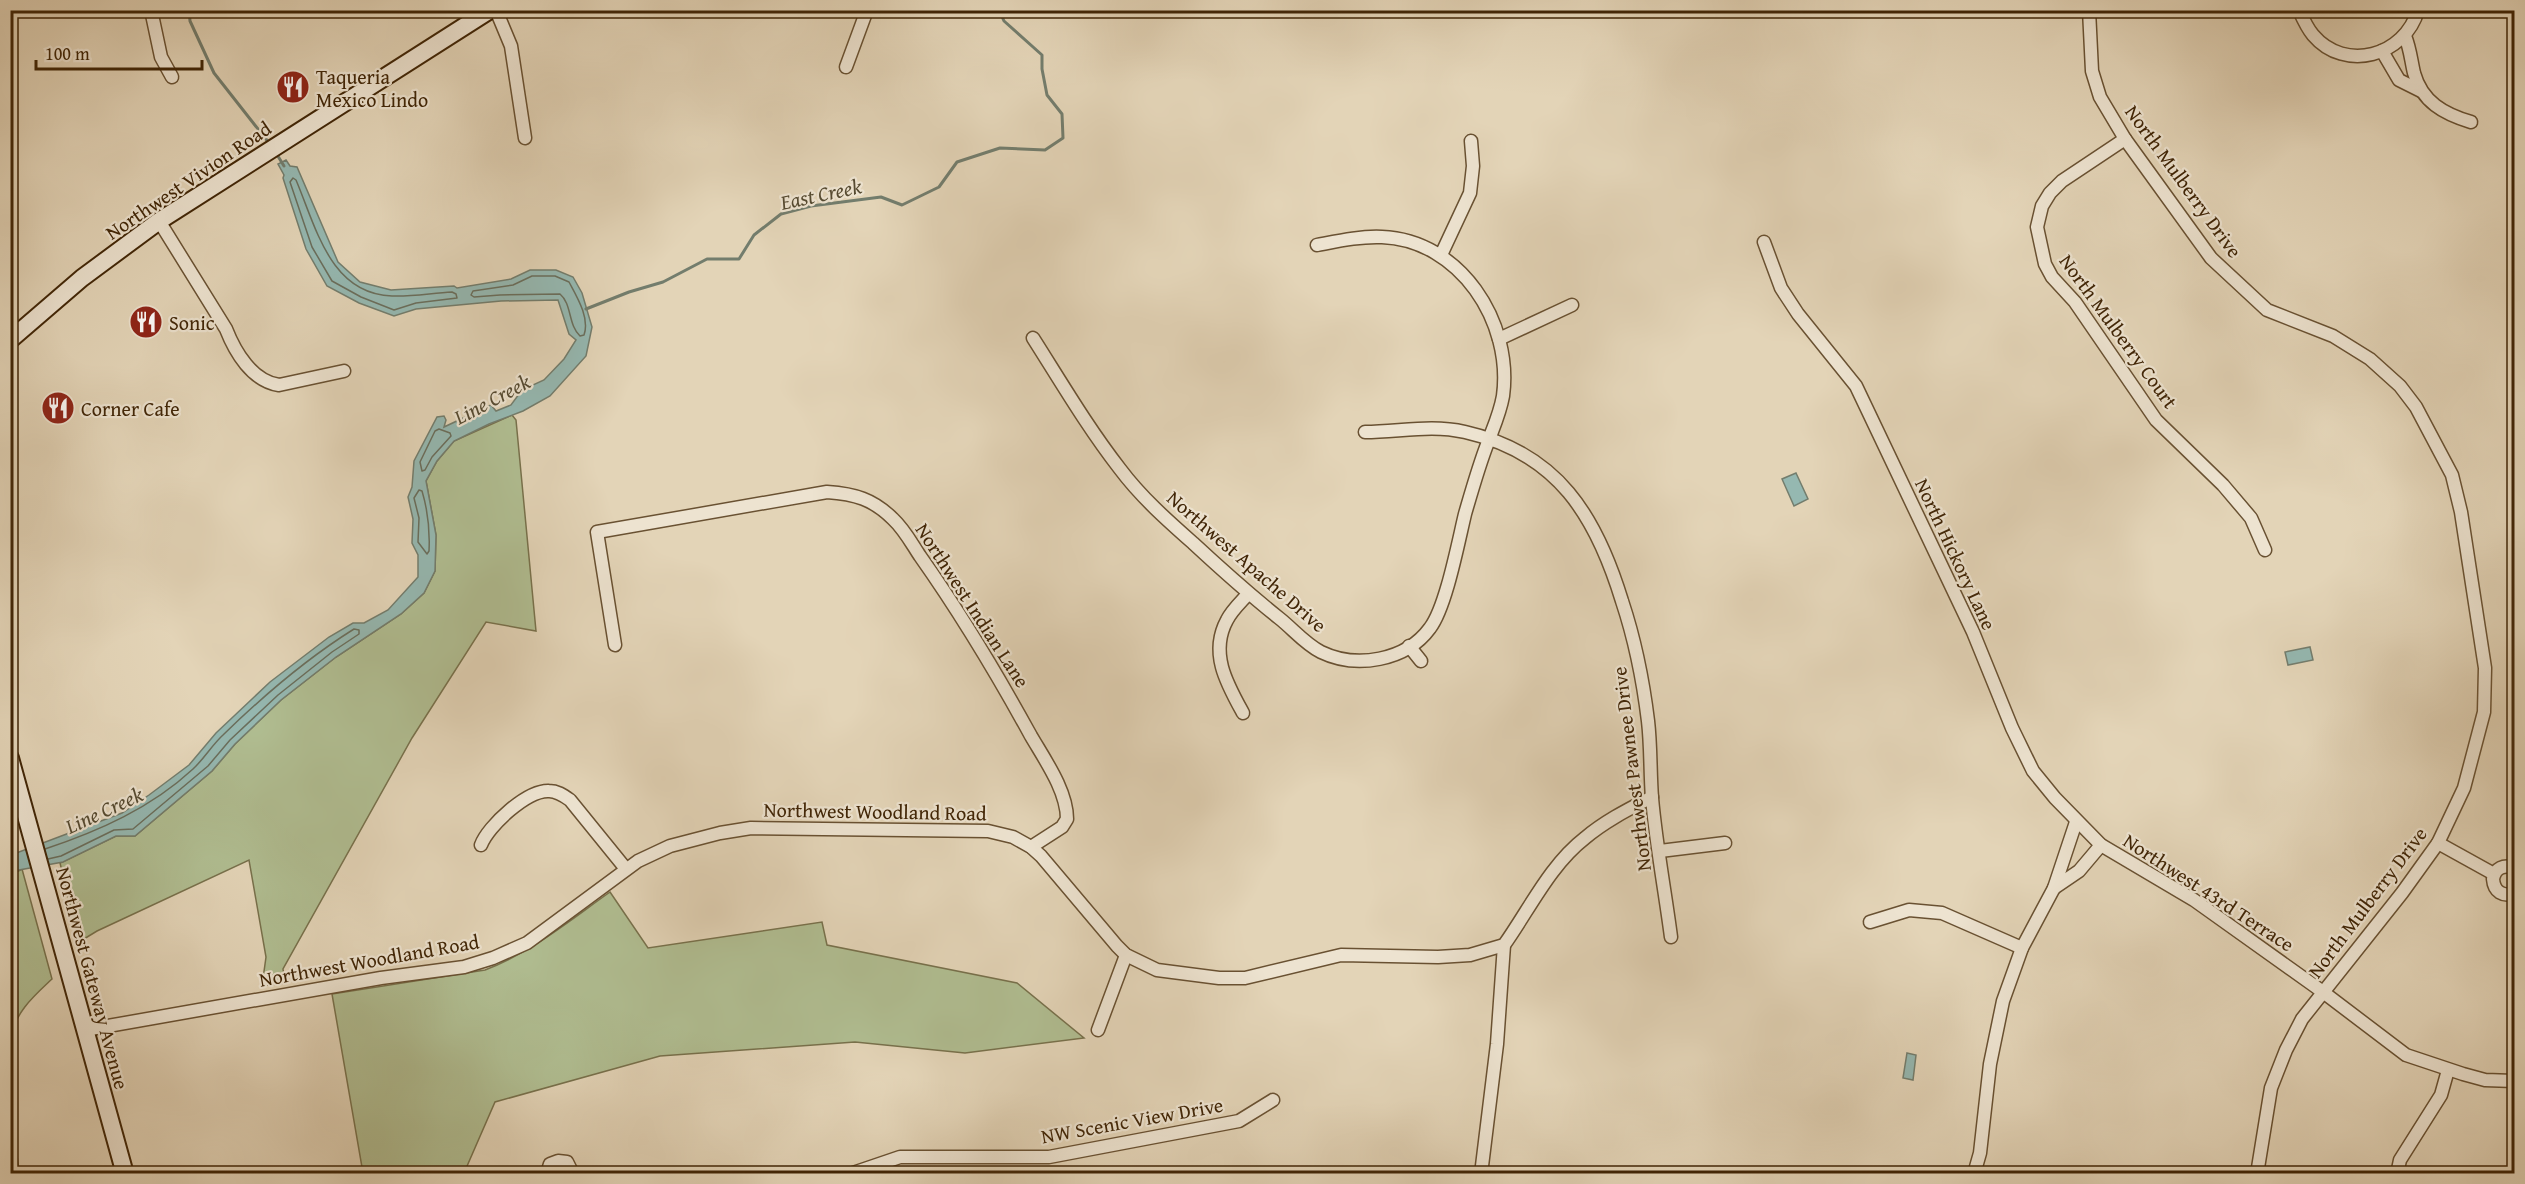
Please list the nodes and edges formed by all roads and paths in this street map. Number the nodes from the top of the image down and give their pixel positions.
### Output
1 (151, 10) edge
2 (490, 10) edge
3 (496, 10) edge
4 (867, 10) edge
5 (2089, 10) edge
6 (2299, 10) edge
7 (2418, 10) edge
8 (2405, 36) junction
9 (2382, 51) junction
10 (846, 67) dead end
11 (172, 77) dead end
12 (2421, 91) junction
13 (2471, 122) dead end
14 (525, 138) dead end
15 (2125, 139) junction
16 (1471, 141) dead end
17 (159, 221) junction
18 (1764, 242) dead end
19 (1317, 245) dead end
20 (1441, 255) junction
21 (1572, 305) dead end
22 (1033, 338) dead end
23 (1499, 339) junction
24 (10, 340) edge
25 (344, 371) dead end
26 (1365, 432) dead end
27 (1489, 439) junction
28 (2265, 550) dead end
29 (1248, 594) junction
30 (615, 645) dead end
31 (1409, 646) junction
32 (1421, 661) dead end
33 (1243, 713) dead end
34 (10, 758) edge
35 (1652, 797) junction
36 (2076, 822) junction
37 (1725, 843) dead end
38 (2438, 843) junction
39 (481, 845) dead end
40 (2101, 845) junction
41 (1030, 847) junction
42 (1660, 850) junction
43 (2514, 868) edge
44 (626, 869) junction
45 (2494, 874) junction
46 (2054, 888) junction
47 (2514, 893) edge
48 (1870, 922) dead end
49 (1671, 937) dead end
50 (1504, 945) junction
51 (2022, 948) junction
52 (1126, 955) junction
53 (2323, 992) junction
54 (85, 1030) junction
55 (1098, 1030) dead end
56 (2448, 1070) junction
57 (2514, 1081) edge
58 (1273, 1100) dead end
59 (125, 1173) edge
60 (547, 1173) edge
61 (573, 1173) edge
62 (850, 1173) edge
63 (1481, 1173) edge
64 (1974, 1173) edge
65 (2257, 1173) edge
66 (2397, 1173) edge

1 - 11 street
2 - 17 main road, Northwest Vivion Road
3 - 14 street
4 - 10 street
5 - 15 street, North Mulberry Drive
6 - 9 street
7 - 8 street
8 - 9 street
8 - 12 street
9 - 12 street
12 - 13 street
15 - 28 street, North Mulberry Court
15 - 38 street, North Mulberry Drive
16 - 20 street
17 - 24 main road, Northwest Vivion Road
17 - 25 street
18 - 36 street, North Hickory Lane
19 - 20 street
20 - 23 street, Northwest Apache Drive
21 - 23 street
22 - 29 street, Northwest Apache Drive
23 - 27 street, Northwest Apache Drive
26 - 27 street, Northwest Pawnee Drive
27 - 31 street, Northwest Apache Drive
27 - 35 street, Northwest Pawnee Drive
29 - 31 street, Northwest Apache Drive
29 - 33 street
30 - 41 street, Northwest Indian Lane
31 - 32 street
34 - 54 main road, Northwest Gateway Avenue
35 - 42 street, Northwest Pawnee Drive
35 - 50 street
36 - 40 street, Northwest 43rd Terrace
36 - 46 street
37 - 42 street
38 - 45 street
38 - 53 street, North Mulberry Drive
39 - 44 street
40 - 46 street
40 - 53 street, Northwest 43rd Terrace
41 - 44 street, Northwest Woodland Road
41 - 52 street, Northwest Woodland Road
42 - 49 street, Northwest Pawnee Drive
43 - 45 street
44 - 54 street, Northwest Woodland Road
45 - 47 street
46 - 51 street
48 - 51 street
50 - 52 street, Northwest Woodland Road
50 - 63 street
51 - 64 street
52 - 55 street
53 - 56 street, Northwest 43rd Terrace
53 - 65 street, North Mulberry Drive
54 - 59 main road, Northwest Gateway Avenue
56 - 57 street, Northwest 43rd Terrace
56 - 66 street
58 - 62 street, NW Scenic View Drive
60 - 61 street

